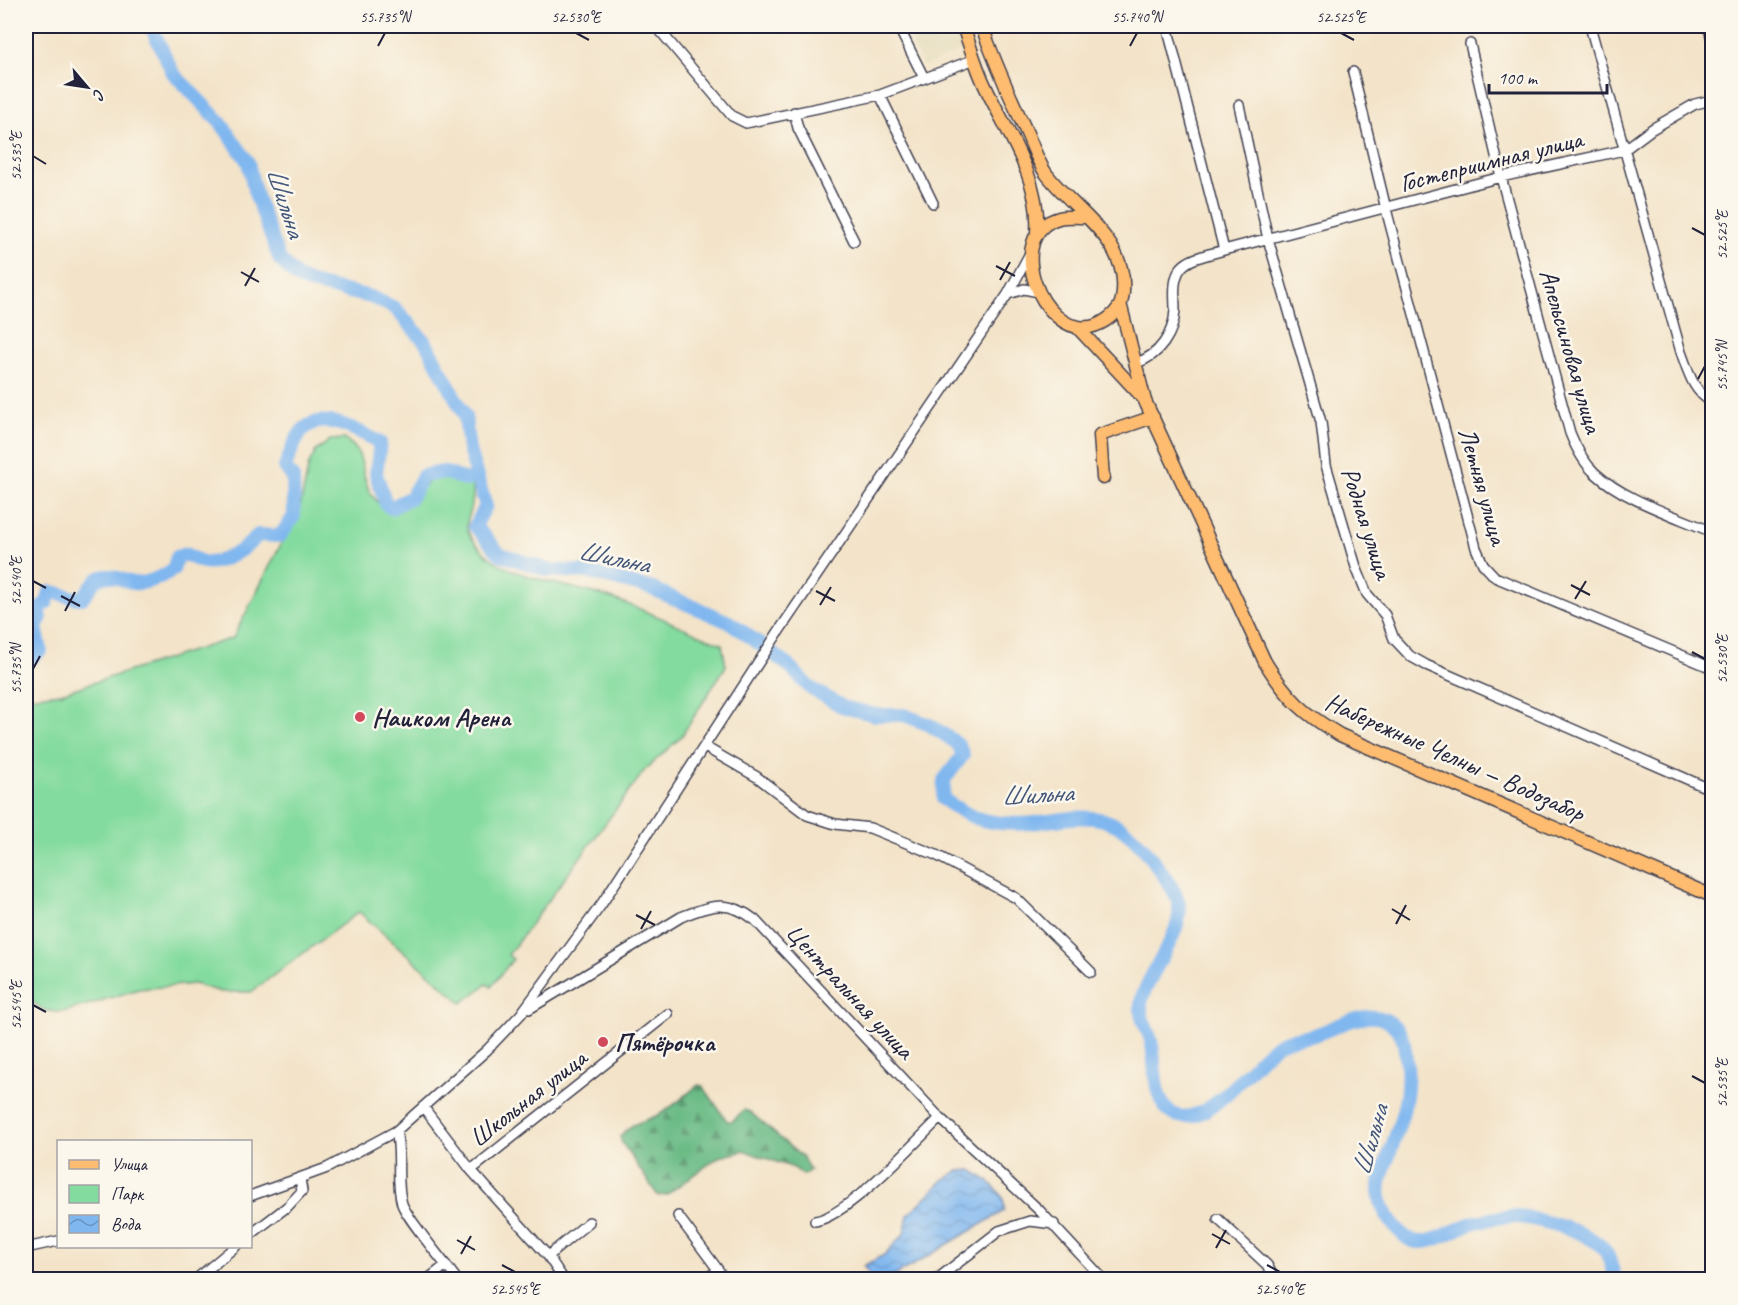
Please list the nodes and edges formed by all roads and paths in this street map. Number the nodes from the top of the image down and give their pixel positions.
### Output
1 (671, 26) edge
2 (898, 26) edge
3 (963, 26) edge
4 (982, 26) edge
5 (1167, 26) edge
6 (1590, 26) edge
7 (1708, 26) edge
8 (658, 28) edge
9 (1713, 39) edge
10 (1470, 44) dead end
11 (975, 59) junction
12 (1353, 72) dead end
13 (924, 78) junction
14 (880, 95) junction
15 (1713, 100) edge
16 (1239, 105) dead end
17 (794, 112) junction
18 (1624, 150) junction
19 (1501, 177) junction
20 (933, 203) dead end
21 (1386, 209) junction
22 (1086, 216) junction
23 (1037, 232) junction
24 (1268, 239) junction
25 (854, 241) dead end
26 (1224, 250) junction
27 (1030, 253) junction
28 (1039, 292) junction
29 (1008, 294) junction
30 (1121, 307) junction
31 (1076, 326) junction
32 (1136, 363) junction
33 (1146, 401) junction
34 (1713, 402) edge
35 (1153, 417) junction
36 (1103, 478) dead end
37 (1713, 532) edge
38 (1713, 668) edge
39 (705, 747) junction
40 (1713, 790) edge
41 (1713, 896) edge
42 (555, 970) junction
43 (1090, 972) dead end
44 (568, 986) junction
45 (521, 1014) junction
46 (668, 1014) dead end
47 (424, 1108) junction
48 (940, 1118) junction
49 (396, 1131) junction
50 (471, 1170) junction
51 (300, 1179) junction
52 (252, 1195) edge
53 (1040, 1211) junction
54 (678, 1216) dead end
55 (1218, 1219) dead end
56 (815, 1221) dead end
57 (1030, 1221) junction
58 (589, 1222) dead end
59 (1054, 1224) junction
60 (252, 1233) edge
61 (57, 1241) edge
62 (26, 1248) edge
63 (235, 1248) edge
64 (548, 1256) junction
65 (447, 1265) junction
66 (195, 1280) edge
67 (427, 1280) edge
68 (457, 1280) edge
69 (564, 1280) edge
70 (700, 1280) edge
71 (936, 1280) edge
72 (1104, 1280) edge
73 (1275, 1280) edge

1 - 8 street
2 - 13 street
3 - 11 main road, Набережные Челны — Водозабор
4 - 22 main road, Набережные Челны — Водозабор
5 - 26 street
6 - 18 street
7 - 9 street
8 - 17 street
10 - 19 street, Апельсиновая улица
11 - 13 street
11 - 23 main road, Набережные Челны — Водозабор
12 - 21 street, Летняя улица
13 - 14 street
14 - 17 street
14 - 20 street
15 - 18 street, Гостеприимная улица
16 - 24 street, Родная улица
17 - 25 street
18 - 19 street, Гостеприимная улица
18 - 34 street
19 - 21 street, Гостеприимная улица
19 - 37 street, Апельсиновая улица
21 - 24 street, Гостеприимная улица
21 - 38 street, Летняя улица
22 - 23 main road
22 - 30 main road, Набережные Челны — Водозабор
23 - 27 main road, Набережные Челны — Водозабор
24 - 26 street, Гостеприимная улица
24 - 40 street, Родная улица
26 - 32 street, Гостеприимная улица
27 - 28 main road, Набережные Челны — Водозабор
27 - 29 street
28 - 29 street
28 - 31 main road, Набережные Челны — Водозабор
29 - 39 street
30 - 31 main road
30 - 32 main road, Набережные Челны — Водозабор
31 - 33 main road, Набережные Челны — Водозабор
32 - 33 main road, Набережные Челны — Водозабор
33 - 35 main road, Набережные Челны — Водозабор
35 - 36 main road
35 - 41 main road, Набережные Челны — Водозабор
39 - 42 street
39 - 43 street
42 - 44 street
42 - 45 street
44 - 45 street, Центральная улица
44 - 48 street, Центральная улица
45 - 47 street
46 - 50 street, Школьная улица
47 - 49 street
47 - 50 street, Школьная улица
48 - 53 street, Центральная улица
48 - 56 street
49 - 51 street
49 - 65 street
50 - 64 street, Школьная улица
51 - 52 street
51 - 60 street
53 - 57 street
53 - 59 street, Центральная улица
54 - 70 street
55 - 73 street
57 - 59 street
57 - 71 street
58 - 64 street
59 - 72 street, Центральная улица
61 - 62 street
63 - 66 street
64 - 69 street, Школьная улица
65 - 67 street
65 - 68 street

